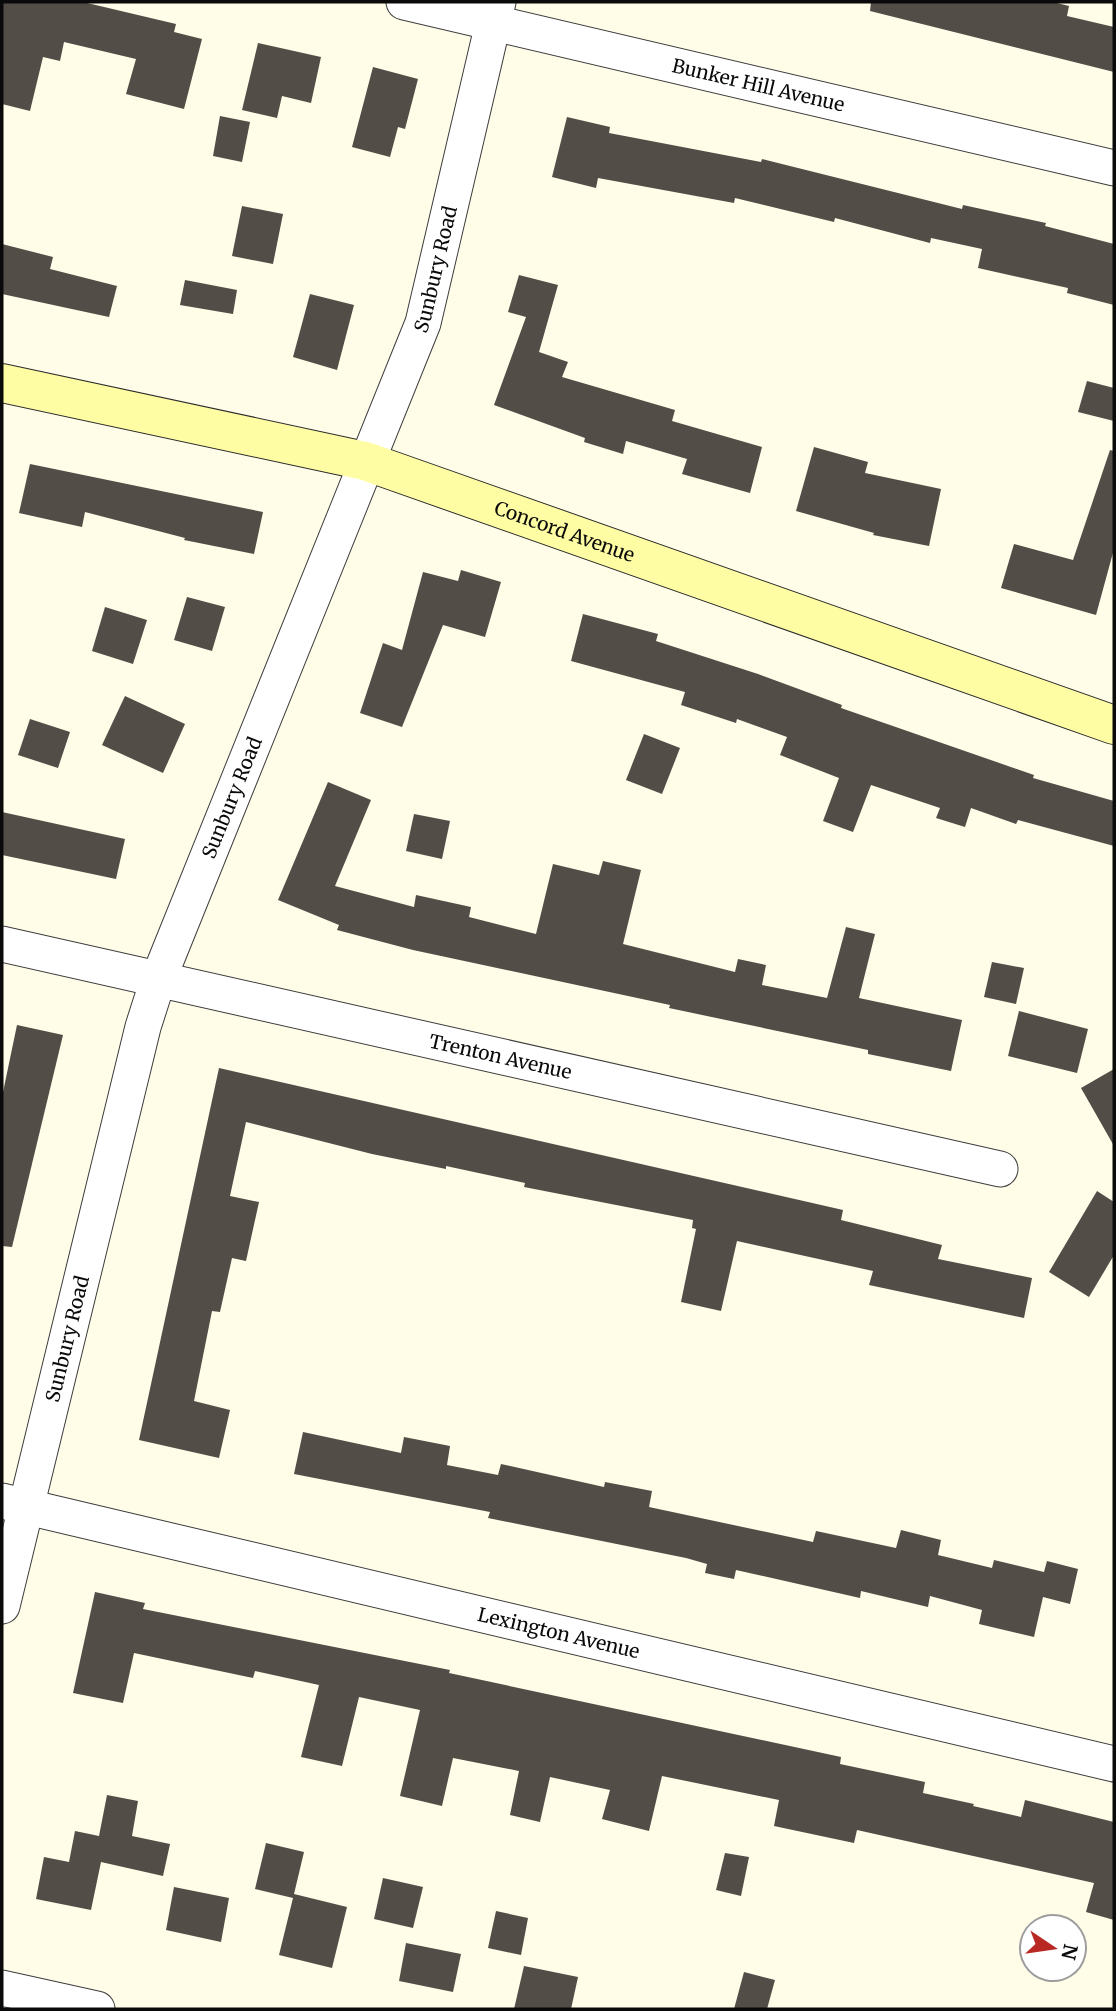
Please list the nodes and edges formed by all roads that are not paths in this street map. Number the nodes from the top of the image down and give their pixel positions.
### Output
1 (404, 2) edge
2 (496, 12) edge
3 (1114, 168) edge
4 (2, 383) edge
5 (365, 461) junction
6 (1114, 725) edge
7 (2, 944) edge
8 (158, 980) junction
9 (1000, 1169) dead end
10 (13, 1504) edge
11 (2, 1606) edge
12 (1114, 1764) edge
13 (2, 1988) edge
14 (97, 2009) edge

1 - 2 street, Bunker Hill Avenue
2 - 3 street, Bunker Hill Avenue
2 - 5 street, Sunbury Road
4 - 5 street, Concord Avenue
5 - 6 street, Concord Avenue
5 - 8 street, Sunbury Road
7 - 8 street, Trenton Avenue
8 - 9 street, Trenton Avenue
8 - 10 street, Sunbury Road
10 - 11 street, Sunbury Road
10 - 12 street, Lexington Avenue
13 - 14 street

